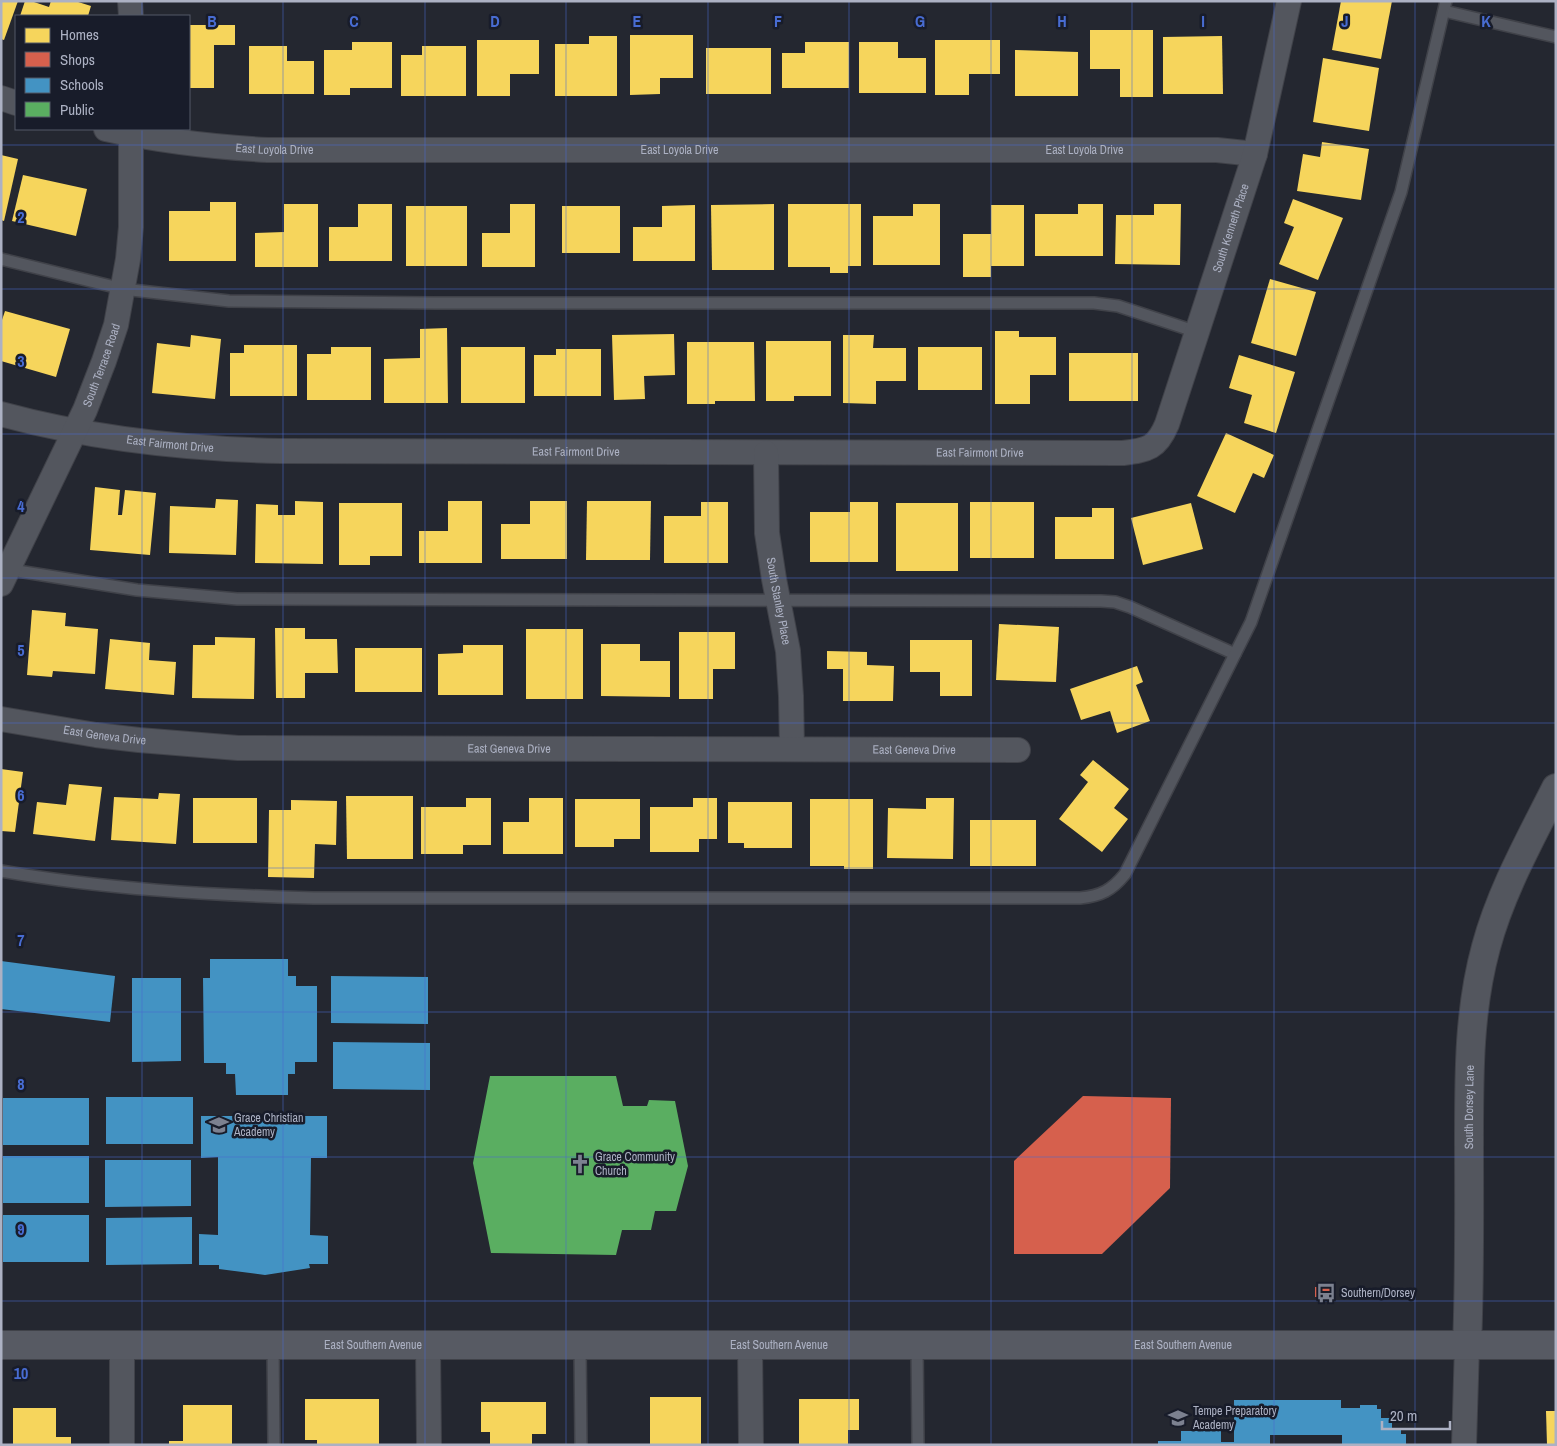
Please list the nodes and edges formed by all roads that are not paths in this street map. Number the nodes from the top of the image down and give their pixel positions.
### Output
1 (130, 1) edge
2 (1289, 1) edge
3 (1445, 6) edge
4 (130, 15) edge
5 (1556, 37) edge
6 (1, 98) edge
7 (15, 103) edge
8 (114, 130) edge
9 (130, 132) edge
10 (1255, 154) junction
11 (1, 259) edge
12 (123, 288) junction
13 (1197, 332) junction
14 (1, 414) edge
15 (75, 431) junction
16 (1151, 447) joint
17 (766, 453) junction
18 (4, 574) edge
19 (779, 600) junction
20 (1235, 654) junction
21 (1, 719) edge
22 (792, 749) junction
23 (1018, 750) dead end
24 (1556, 788) edge
25 (1, 870) edge
26 (917, 1344) junction
27 (1, 1345) edge
28 (580, 1345) junction
29 (750, 1345) junction
30 (1467, 1345) junction
31 (1556, 1345) edge
32 (122, 1346) junction
33 (273, 1346) junction
34 (428, 1346) junction
35 (122, 1445) edge
36 (274, 1445) edge
37 (429, 1445) edge
38 (581, 1445) edge
39 (751, 1445) edge
40 (918, 1445) edge
41 (1464, 1445) edge

1 - 4 street
2 - 10 street, South Kenneth Place
3 - 5 lane
3 - 20 lane
6 - 7 street
8 - 9 street, East Loyola Drive
9 - 10 street, East Loyola Drive
9 - 12 street, South Terrace Road
10 - 13 street, South Kenneth Place
11 - 12 lane
12 - 13 lane
12 - 15 street, South Terrace Road
13 - 16 street, South Kenneth Place
14 - 15 street, East Fairmont Drive
15 - 17 street, East Fairmont Drive
15 - 18 street, South Terrace Road
16 - 17 street, East Fairmont Drive
17 - 19 street, South Stanley Place
18 - 19 lane
19 - 20 lane
19 - 22 street, South Stanley Place
20 - 25 lane
21 - 22 street, East Geneva Drive
22 - 23 street, East Geneva Drive
24 - 30 street, South Dorsey Lane
26 - 29 main road, East Southern Avenue
26 - 30 main road, East Southern Avenue
26 - 40 lane
27 - 32 main road, East Southern Avenue
28 - 29 main road, East Southern Avenue
28 - 34 main road, East Southern Avenue
28 - 38 lane
29 - 39 street
30 - 31 main road, East Southern Avenue
30 - 41 street, South Dorsey Lane
32 - 33 main road, East Southern Avenue
32 - 35 street
33 - 34 main road, East Southern Avenue
33 - 36 lane
34 - 37 street

